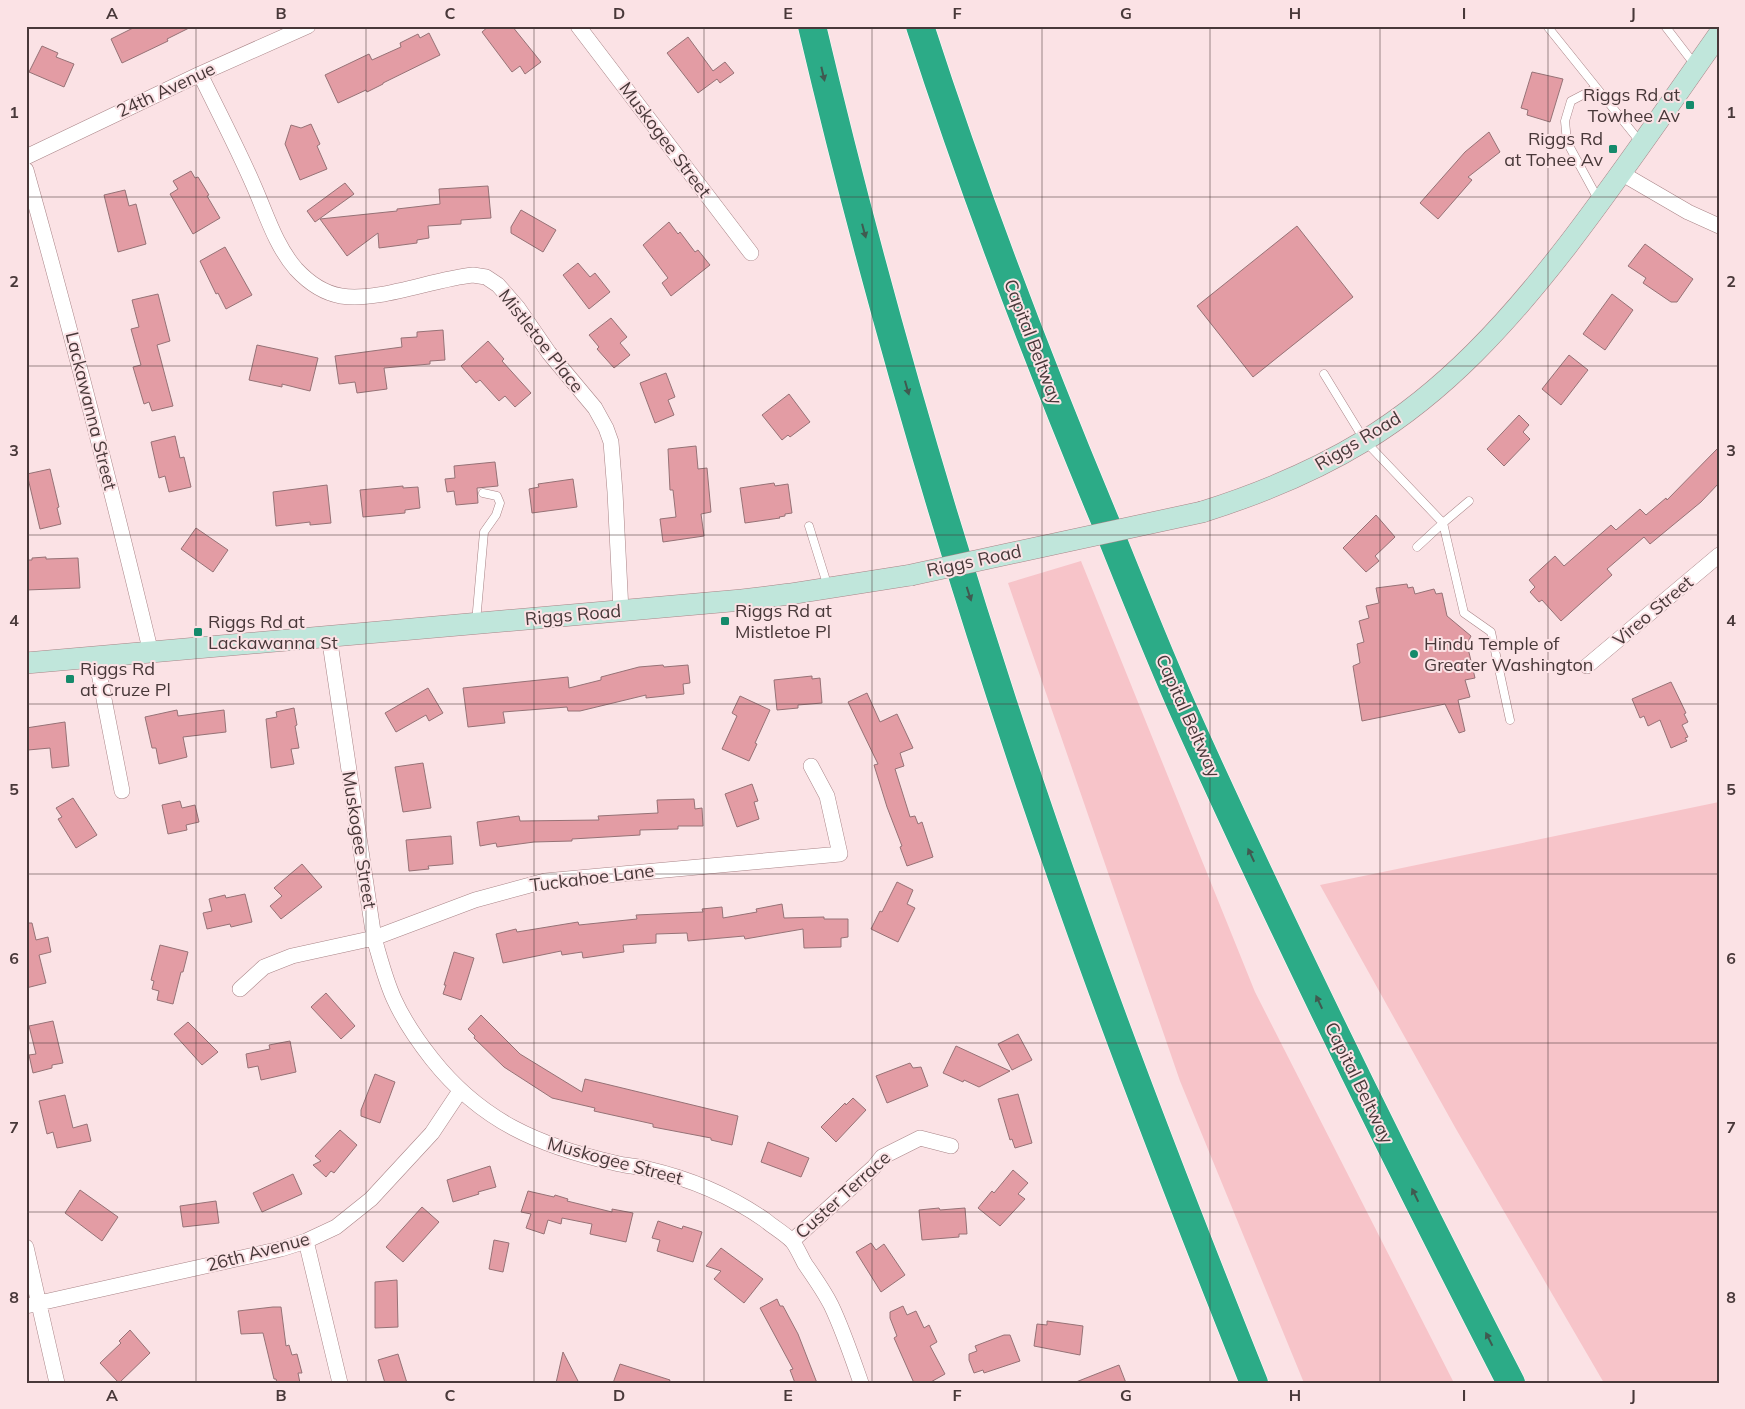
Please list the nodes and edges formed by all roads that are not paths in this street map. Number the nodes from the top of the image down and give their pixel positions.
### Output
1 (308, 26) edge
2 (578, 26) edge
3 (812, 26) edge
4 (920, 26) edge
5 (1547, 26) edge
6 (1665, 26) edge
7 (1719, 34) edge
8 (1696, 67) junction
9 (200, 74) junction
10 (1596, 88) junction
11 (1642, 145) junction
12 (26, 157) edge
13 (26, 170) edge
14 (1621, 174) junction
15 (1600, 203) junction
16 (1719, 226) edge
17 (751, 253) dead end
18 (1324, 374) dead end
19 (1365, 441) junction
20 (483, 493) dead end
21 (1469, 501) dead end
22 (1443, 523) junction
23 (809, 526) dead end
24 (1417, 547) dead end
25 (1719, 555) edge
26 (829, 589) junction
27 (621, 611) junction
28 (476, 623) junction
29 (329, 636) junction
30 (151, 653) junction
31 (96, 658) junction
32 (26, 663) edge
33 (1587, 666) dead end
34 (1510, 720) dead end
35 (811, 766) dead end
36 (122, 791) dead end
37 (374, 938) junction
38 (240, 988) dead end
39 (460, 1091) junction
40 (951, 1146) dead end
41 (306, 1241) junction
42 (792, 1241) junction
43 (26, 1247) edge
44 (33, 1305) edge
45 (57, 1383) edge
46 (340, 1383) edge
47 (861, 1383) edge
48 (1254, 1383) edge
49 (1511, 1383) edge

1 - 9 street, 24th Avenue
2 - 17 street, Muskogee Street
3 -> 48 highway
49 -> 4 highway, Capital Beltway
5 - 10 lane
6 - 8 lane
7 - 8 main road, Riggs Road
8 - 11 main road, Riggs Road
9 - 12 street, 24th Avenue
9 - 27 street, Mistletoe Place
10 - 11 lane
10 - 15 lane
11 - 14 main road, Riggs Road
13 - 30 street, Lackawanna Street
14 - 15 main road, Riggs Road
14 - 16 street
15 - 19 main road, Riggs Road
18 - 19 lane
19 - 22 lane
19 - 26 main road, Riggs Road, bridge
20 - 28 lane
21 - 22 lane
22 - 24 lane
22 - 34 lane
23 - 26 lane
25 - 33 street, Vireo Street
26 - 27 main road, Riggs Road
27 - 28 main road, Riggs Road
28 - 29 main road, Riggs Road
29 - 30 main road, Riggs Road
29 - 37 street, Muskogee Street
30 - 31 main road, Riggs Road
31 - 32 main road, Riggs Road
31 - 36 street
35 - 37 street, Tuckahoe Lane
37 - 38 street, Tuckahoe Lane
37 - 39 street, Muskogee Street
39 - 41 street, 26th Avenue
39 - 42 street, Muskogee Street
40 - 42 street, Custer Terrace
41 - 44 street, 26th Avenue
41 - 46 street
42 - 47 street, Muskogee Street
43 - 44 street
44 - 45 street

